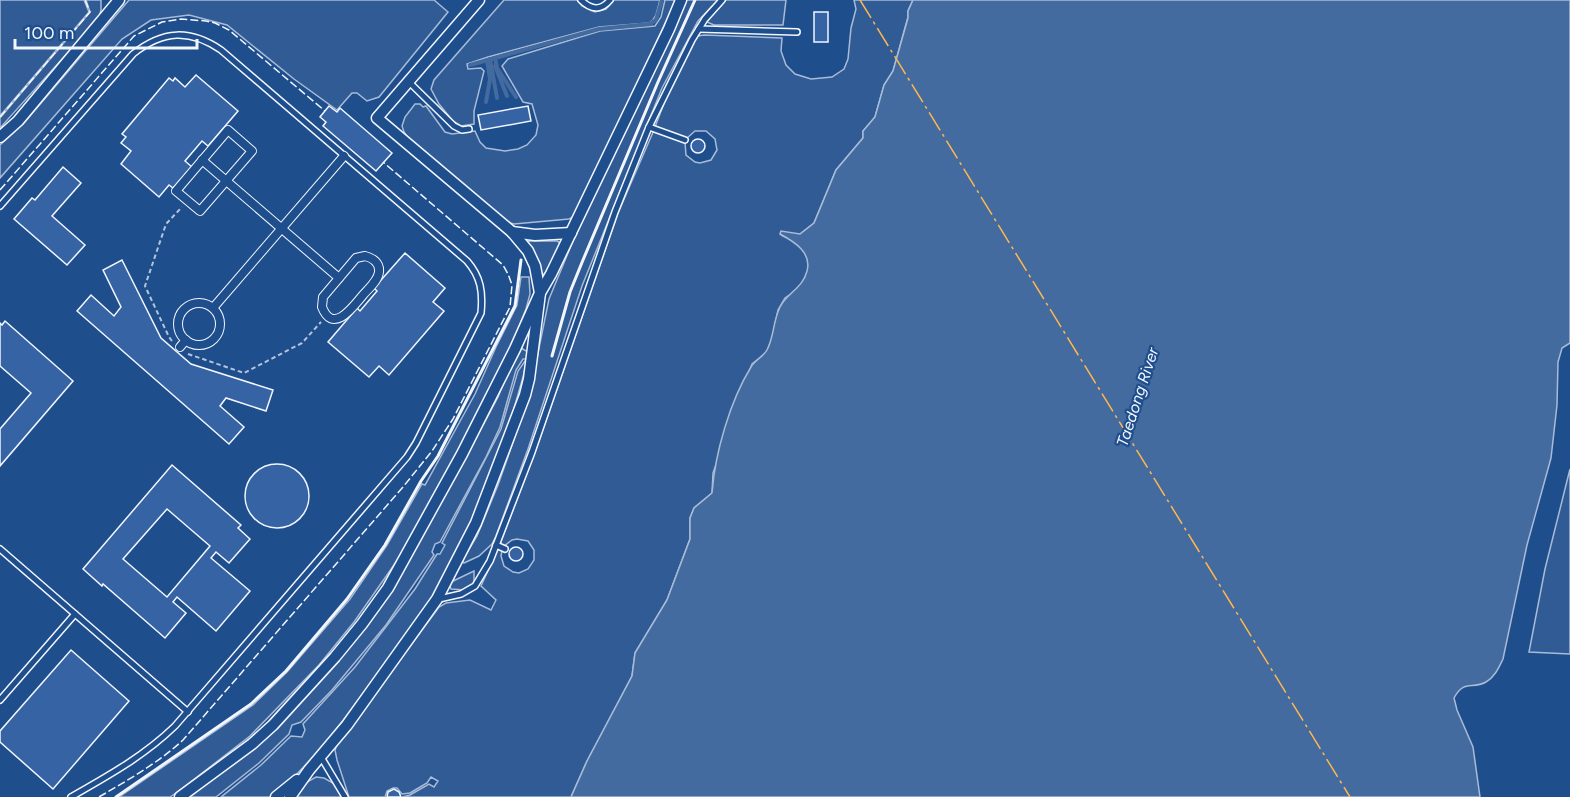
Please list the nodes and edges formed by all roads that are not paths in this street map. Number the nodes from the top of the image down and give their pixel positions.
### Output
1 (119, 0) edge
2 (479, 0) edge
3 (581, 0) edge
4 (610, 0) edge
5 (681, 0) edge
6 (722, 0) edge
7 (699, 29) junction
8 (796, 32) dead end
9 (409, 82) junction
10 (649, 127) junction
11 (469, 129) dead end
12 (0, 137) edge
13 (685, 140) dead end
14 (344, 156) junction
15 (202, 160) junction
16 (226, 181) junction
17 (0, 206) edge
18 (282, 229) junction
19 (512, 232) junction
20 (571, 233) junction
21 (339, 278) junction
22 (540, 293) junction
23 (213, 308) junction
24 (496, 545) junction
25 (0, 549) edge
26 (505, 549) dead end
27 (437, 599) junction
28 (75, 614) junction
29 (0, 700) edge
30 (188, 712) junction
31 (321, 757) junction
32 (309, 770) junction
33 (71, 797) edge
34 (180, 797) edge
35 (276, 797) edge
36 (290, 797) edge
37 (345, 797) edge

1 - 12 street
2 - 9 street
3 - 4 lane
5 - 20 street
6 - 7 lane
7 - 8 lane
7 - 10 lane
9 - 11 lane
9 - 19 street
10 - 13 lane
10 - 24 lane
14 - 17 lane
14 - 18 street
14 - 30 lane
15 - 16 street
15 - 16 street
15 - 16 street
16 - 18 street
18 - 21 street
18 - 23 street
19 - 20 street
19 - 22 street
20 - 22 street
21 - 21 street
22 - 27 street
22 - 34 street
23 - 23 street
24 - 26 lane
24 - 27 lane
25 - 28 lane
27 - 31 street
28 - 29 lane
28 - 30 lane
30 - 33 lane
31 - 32 street
31 - 37 lane
32 - 35 street
32 - 36 street

